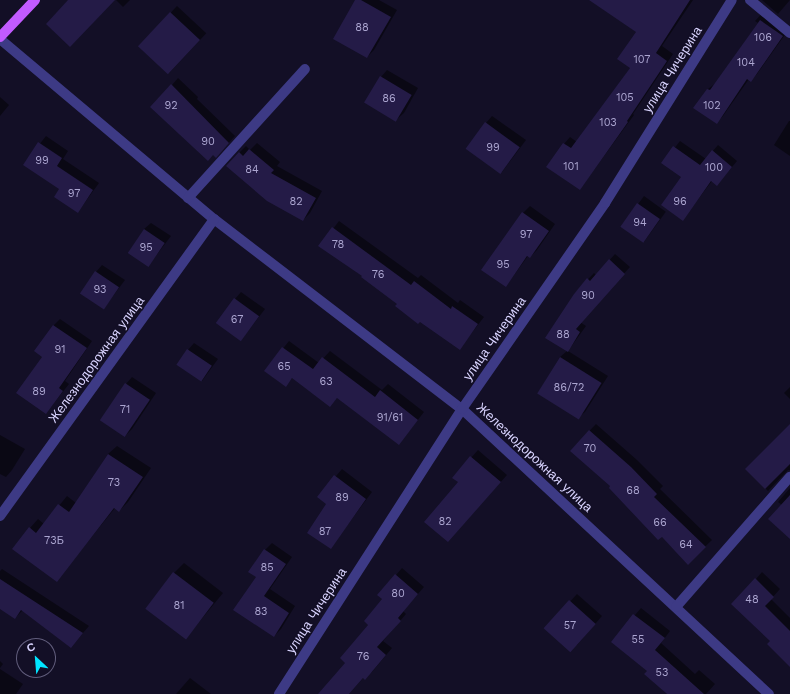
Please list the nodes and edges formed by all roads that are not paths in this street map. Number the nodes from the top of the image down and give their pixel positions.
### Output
1 (35, 0) edge
2 (732, 0) edge
3 (750, 0) edge
4 (790, 33) edge
5 (0, 38) edge
6 (305, 69) dead end
7 (188, 198) junction
8 (214, 219) junction
9 (462, 409) junction
10 (790, 478) edge
11 (0, 516) edge
12 (676, 607) junction
13 (279, 694) edge
14 (769, 694) edge

1 - 5 main road
2 - 9 street, улица Чичерина
3 - 4 street
5 - 7 street, Железнодорожная улица
6 - 7 street
7 - 8 street, Железнодорожная улица
8 - 9 street, Железнодорожная улица
8 - 11 street, Железнодорожная улица
9 - 12 street, Железнодорожная улица
9 - 13 street, улица Чичерина
10 - 12 street
12 - 14 street, Железнодорожная улица

